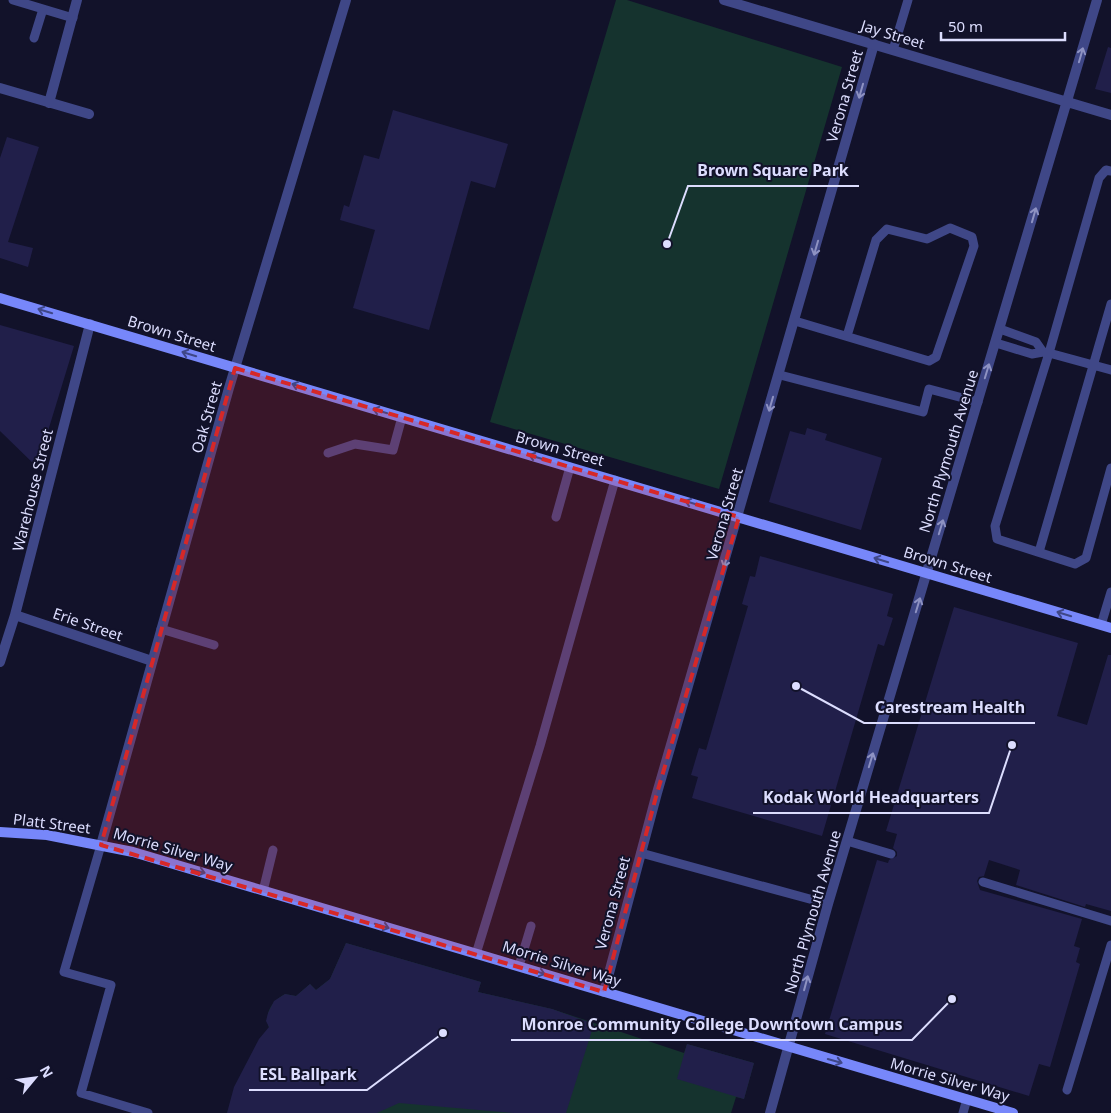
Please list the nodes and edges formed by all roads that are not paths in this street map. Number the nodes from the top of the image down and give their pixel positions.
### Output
1 (13, 0) edge
2 (78, 0) edge
3 (346, 0) edge
4 (724, 0) edge
5 (908, 0) edge
6 (1097, 0) edge
7 (43, 9) junction
8 (72, 18) junction
9 (34, 38) dead end
10 (874, 44) junction
11 (893, 50) junction
12 (0, 88) edge
13 (1068, 102) junction
14 (49, 103) junction
15 (89, 114) dead end
16 (1111, 115) edge
17 (1111, 171) edge
18 (0, 298) edge
19 (1111, 304) edge
20 (795, 321) junction
21 (90, 324) junction
22 (1000, 329) junction
23 (847, 336) junction
24 (996, 342) junction
25 (1046, 353) junction
26 (1093, 364) junction
27 (236, 368) junction
28 (1111, 370) edge
29 (780, 374) junction
30 (978, 402) junction
31 (402, 417) junction
32 (328, 453) dead end
33 (570, 467) junction
34 (1111, 468) edge
35 (615, 480) junction
36 (556, 517) dead end
37 (738, 517) junction
38 (1039, 552) junction
39 (928, 574) junction
40 (1111, 592) edge
41 (15, 615) junction
42 (1106, 627) edge
43 (161, 630) junction
44 (214, 645) dead end
45 (152, 661) junction
46 (0, 662) edge
47 (0, 832) edge
48 (847, 841) junction
49 (100, 845) junction
50 (273, 850) dead end
51 (641, 853) junction
52 (891, 854) dead end
53 (983, 882) dead end
54 (262, 890) junction
55 (828, 904) junction
56 (1111, 921) edge
57 (531, 926) dead end
58 (1111, 945) edge
59 (476, 954) junction
60 (519, 966) junction
61 (604, 992) junction
62 (789, 1047) junction
63 (1067, 1090) dead end
64 (967, 1099) junction
65 (148, 1113) edge
66 (770, 1113) edge
67 (963, 1113) edge
68 (1014, 1113) edge

1 - 7 lane
2 - 8 street
3 - 27 street, Oak Street
4 - 10 street, Jay Street
5 - 11 lane
13 -> 6 street, North Plymouth Avenue
7 - 8 lane
7 - 9 lane
8 - 14 street
10 - 11 street, Jay Street
10 -> 20 street, Verona Street
11 - 13 street, Jay Street
12 - 14 street
13 - 16 street, Jay Street
22 -> 13 street, North Plymouth Avenue
14 - 15 street
17 - 25 lane
21 -> 18 main road, Brown Street
19 - 26 lane
20 - 23 lane
20 - 29 street, Verona Street
27 -> 21 main road, Brown Street
21 - 41 street, Warehouse Street
22 - 24 street, North Plymouth Avenue
22 - 25 lane
23 - 23 lane
24 - 25 lane
30 -> 24 street, North Plymouth Avenue
25 - 26 lane
25 - 38 lane
26 - 28 lane
26 - 38 lane
31 -> 27 main road, Brown Street
27 - 43 street, Oak Street
29 - 30 lane
29 -> 37 street, Verona Street
39 -> 30 street, North Plymouth Avenue
31 - 32 lane
33 -> 31 main road, Brown Street
33 - 35 main road, Brown Street
33 - 36 lane
34 - 38 lane
37 -> 35 main road, Brown Street
35 - 59 lane
39 -> 37 main road, Brown Street
37 -> 51 street, Verona Street
42 -> 39 main road, Brown Street
48 -> 39 street, North Plymouth Avenue
40 - 42 lane
41 - 45 street, Erie Street
41 - 46 street, Warehouse Street
43 - 44 lane
43 - 45 street, Oak Street
45 - 49 street, Oak Street
47 - 49 main road, Platt Street
48 - 52 lane
48 - 55 street, North Plymouth Avenue
49 -> 54 main road, Morrie Silver Way
49 - 65 lane
50 - 54 lane
51 - 55 lane
51 - 61 street, Verona Street
53 - 56 lane
54 -> 59 main road, Morrie Silver Way
62 -> 55 street, North Plymouth Avenue
57 - 60 lane
58 - 63 lane
59 - 60 main road, Morrie Silver Way
60 -> 61 main road, Morrie Silver Way
61 - 62 main road, Morrie Silver Way
62 -> 64 main road, Morrie Silver Way
62 - 66 street, North Plymouth Avenue
64 - 67 lane
64 - 68 main road, Morrie Silver Way

